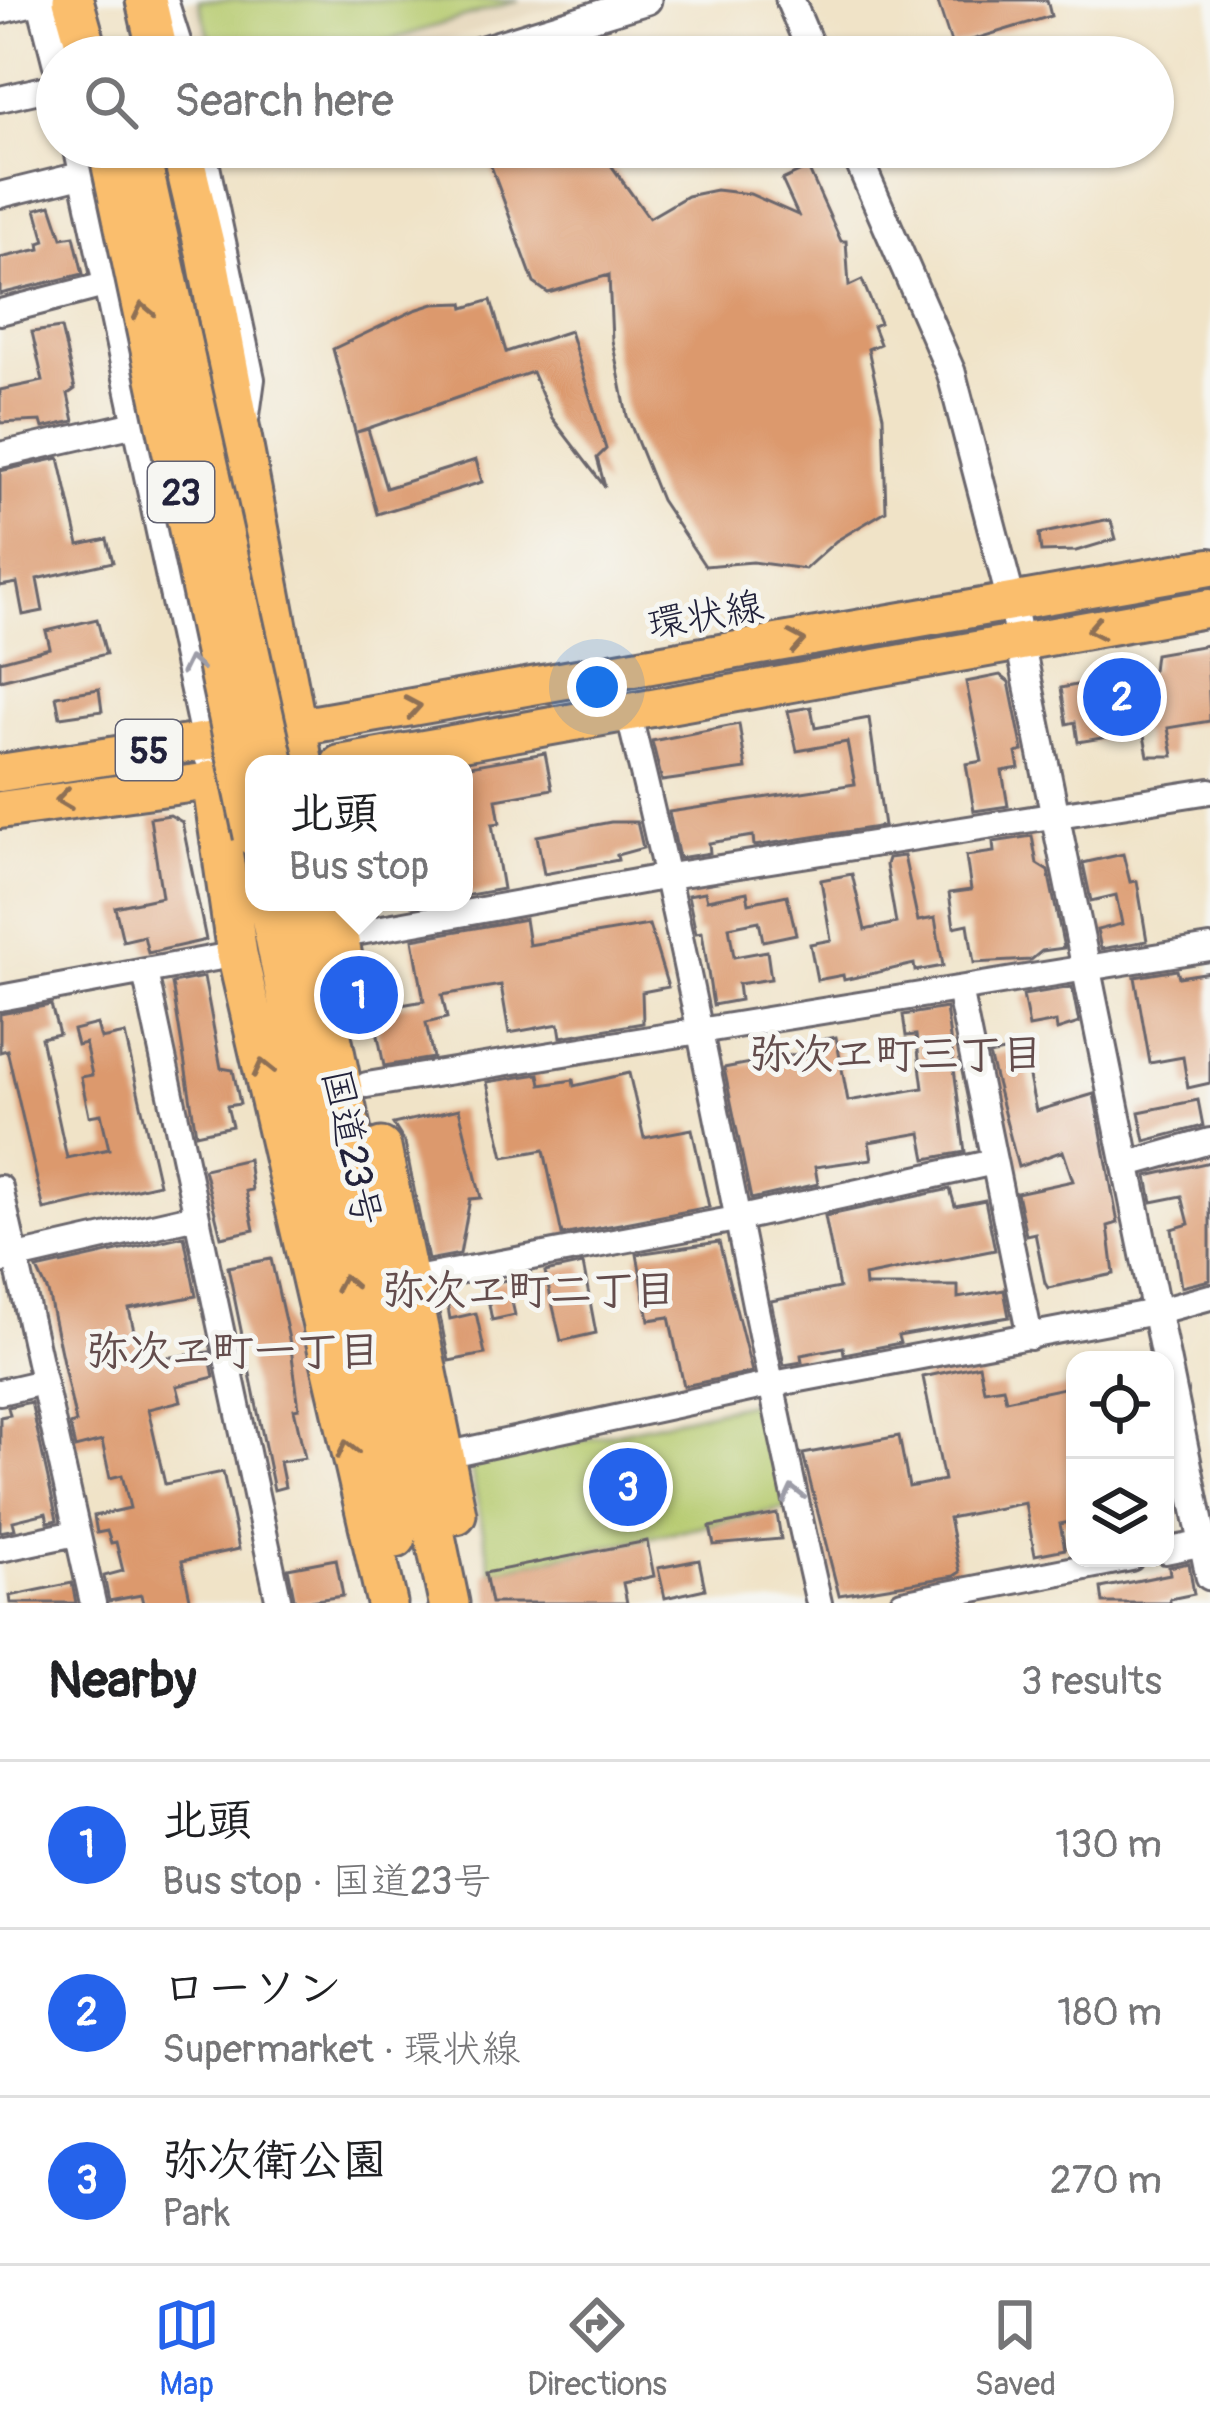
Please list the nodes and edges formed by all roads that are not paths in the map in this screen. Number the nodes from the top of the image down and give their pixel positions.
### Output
1 (73, 0) edge
2 (102, 0) edge
3 (146, 0) edge
4 (165, 0) edge
5 (646, 0) edge
6 (790, 0) edge
7 (41, 1) edge
8 (0, 11) edge
9 (50, 36) edge
10 (83, 36) edge
11 (111, 36) edge
12 (155, 36) edge
13 (176, 36) edge
14 (529, 36) edge
15 (805, 36) edge
16 (36, 91) edge
17 (0, 99) edge
18 (62, 168) edge
19 (91, 168) edge
20 (93, 168) edge
21 (142, 168) edge
22 (186, 168) edge
23 (207, 168) edge
24 (863, 168) edge
25 (0, 195) edge
26 (105, 285) junction
27 (0, 312) edge
28 (140, 423) junction
29 (241, 452) junction
30 (0, 455) edge
31 (1204, 565) edge
32 (1012, 604) junction
33 (1207, 610) edge
34 (1018, 644) junction
35 (628, 712) junction
36 (300, 746) edge
37 (245, 755) edge
38 (245, 755) edge
39 (272, 755) edge
40 (390, 755) edge
41 (209, 761) junction
42 (0, 772) edge
43 (245, 772) edge
44 (1210, 791) edge
45 (245, 799) edge
46 (0, 810) edge
47 (1054, 819) junction
48 (669, 876) junction
49 (473, 901) edge
50 (270, 911) edge
51 (305, 911) edge
52 (396, 911) edge
53 (334, 919) edge
54 (1210, 948) edge
55 (237, 955) junction
56 (1086, 969) junction
57 (146, 972) junction
58 (959, 989) junction
59 (0, 998) edge
60 (701, 1028) junction
61 (367, 1085) junction
62 (1210, 1142) edge
63 (994, 1162) junction
64 (1125, 1165) junction
65 (0, 1188) edge
66 (196, 1216) junction
67 (736, 1220) junction
68 (8, 1259) edge
69 (410, 1280) junction
70 (1210, 1297) edge
71 (1155, 1312) junction
72 (1030, 1337) junction
73 (43, 1382) junction
74 (768, 1385) junction
75 (0, 1392) edge
76 (416, 1466) junction
77 (76, 1533) junction
78 (1207, 1543) edge
79 (0, 1549) edge
80 (1174, 1549) edge
81 (1085, 1567) edge
82 (1210, 1576) edge
83 (93, 1603) edge
84 (278, 1603) edge
85 (387, 1603) edge
86 (410, 1603) edge
87 (449, 1603) edge
88 (473, 1603) edge
89 (819, 1603) edge
90 (902, 1603) edge

1 - 10 highway
2 - 11 highway
3 - 12 highway
4 - 13 street
5 - 14 street
6 - 15 street
7 - 8 street
7 - 9 street
16 - 17 street
18 - 25 street
19 - 26 street
45 -> 20 highway, 23, bridge
21 - 39 highway, 23, bridge
22 - 29 highway
23 - 29 street
24 - 32 street
26 - 27 street
26 - 28 street
28 - 30 street
41 -> 28 street
29 - 36 highway
31 - 32 main road, 環状線
32 - 34 street
36 -> 32 main road, 環状線
33 -> 34 main road
34 - 35 main road
34 - 47 street
35 - 40 main road
35 - 48 street
36 - 38 main road, 環状線 / 55
37 - 41 main road, 環状線 / 55
41 - 42 main road, 環状線 / 55
41 - 43 main road, 環状線 / 55
41 -> 46 main road, 環状線 / 55
41 - 55 highway
44 - 47 street
47 - 48 street
47 - 56 street
48 - 49 street
48 - 60 street
76 -> 50 highway, 国道23号
51 - 76 highway, 国道23号
52 - 53 street
53 - 61 highway
54 - 56 street
55 - 57 street
85 -> 55 highway
56 - 58 street
56 - 64 street
57 - 59 street
57 - 66 street
58 - 60 street
58 - 63 street
60 - 61 street
60 - 67 street
61 - 69 highway
62 - 64 street
63 - 67 street
63 - 72 street
64 - 71 street
65 - 68 street
66 - 68 street
66 - 84 street
67 - 69 street
67 - 74 street
68 - 73 street
69 - 76 highway
70 - 71 street
71 - 72 street
71 - 78 street
72 - 74 street
73 - 75 street
73 - 77 street
74 - 76 street
89 -> 74 street
76 - 86 highway, 国道23号
76 - 87 highway, 国道23号
76 - 88 highway
77 - 79 street
77 - 83 street
78 - 80 street
78 - 82 street
81 - 90 street

